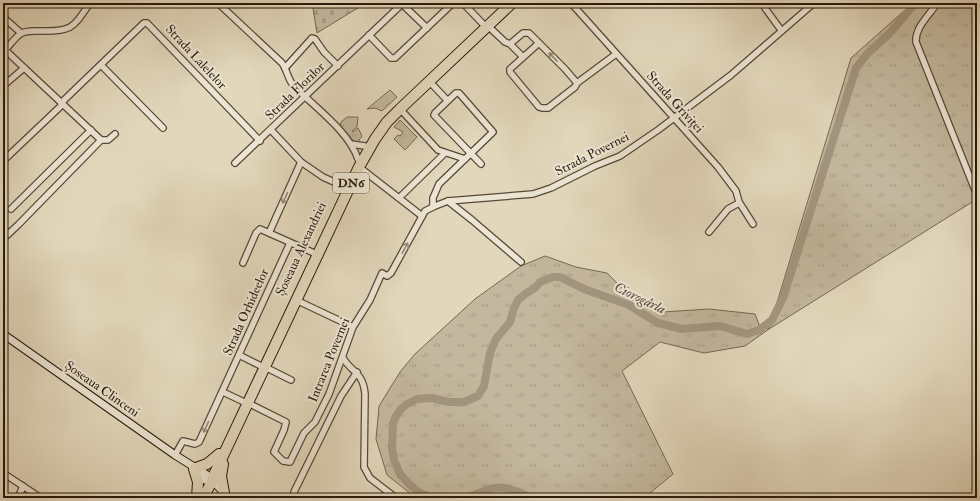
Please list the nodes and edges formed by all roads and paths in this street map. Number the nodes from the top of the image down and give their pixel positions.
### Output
1 (90, 3) edge
2 (218, 3) edge
3 (402, 3) edge
4 (452, 3) edge
5 (463, 3) edge
6 (505, 3) edge
7 (512, 3) edge
8 (570, 3) edge
9 (814, 3) edge
10 (937, 3) edge
11 (765, 8) dead end
12 (3, 17) edge
13 (486, 25) junction
14 (427, 28) junction
15 (781, 30) junction
16 (21, 33) junction
17 (369, 35) junction
18 (539, 43) junction
19 (510, 44) junction
20 (4, 49) edge
21 (616, 54) junction
22 (523, 57) junction
23 (101, 66) junction
24 (338, 66) junction
25 (24, 68) junction
26 (285, 68) junction
27 (429, 81) junction
28 (577, 83) junction
29 (3, 86) edge
30 (306, 96) junction
31 (447, 100) junction
32 (62, 103) junction
33 (400, 109) junction
34 (674, 117) junction
35 (163, 128) dead end
36 (91, 130) junction
37 (271, 130) junction
38 (115, 134) dead end
39 (101, 140) junction
40 (260, 140) junction
41 (351, 144) junction
42 (365, 146) junction
43 (445, 153) junction
44 (470, 153) junction
45 (465, 159) junction
46 (3, 161) edge
47 (302, 162) junction
48 (236, 163) dead end
49 (359, 163) junction
50 (480, 164) dead end
51 (345, 187) junction
52 (977, 195) edge
53 (399, 198) junction
54 (448, 201) junction
55 (739, 203) junction
56 (433, 206) junction
57 (11, 209) dead end
58 (423, 215) junction
59 (754, 224) dead end
60 (709, 232) dead end
61 (269, 233) junction
62 (3, 238) edge
63 (290, 242) junction
64 (314, 253) junction
65 (521, 262) dead end
66 (243, 263) dead end
67 (296, 300) junction
68 (353, 327) junction
69 (4, 338) edge
70 (239, 355) junction
71 (343, 358) junction
72 (263, 366) junction
73 (357, 372) junction
74 (291, 380) dead end
75 (223, 392) junction
76 (246, 402) junction
77 (222, 453) junction
78 (175, 455) junction
79 (193, 467) junction
80 (3, 473) edge
81 (209, 479) junction
82 (23, 486) junction
83 (294, 492) dead end
84 (227, 496) edge
85 (18, 498) edge
86 (41, 498) edge
87 (197, 498) edge
88 (203, 498) edge
89 (396, 498) edge

1 - 16 street
2 - 26 street
3 - 14 street
3 - 17 street, Strada Florilor
4 - 14 street
5 - 13 street
6 - 13 highway, Șoseaua Alexandriei / DN6
7 - 13 highway, Șoseaua Alexandriei / DN6
8 - 21 street, Strada Griviței
9 - 15 street, Strada Povernei
10 - 52 street
11 - 15 street
12 - 16 street
13 - 19 street
13 - 27 highway, Șoseaua Alexandriei / DN6
13 - 42 highway, Șoseaua Alexandriei / DN6
14 - 17 street
15 - 34 street, Strada Povernei
16 - 20 street
17 - 24 street, Strada Florilor
18 - 19 street
18 - 22 street
28 -> 18 street
19 - 22 street
20 - 25 street
21 - 28 street
21 - 34 street, Strada Griviței
22 - 28 street
23 - 32 street, Strada Lalelelor
23 - 35 street
23 - 40 street, Strada Lalelelor
24 - 26 street
24 - 30 street, Strada Florilor
25 - 29 street
25 - 32 street
26 - 30 street
27 - 31 street
27 - 33 highway, Șoseaua Alexandriei / DN6
30 - 37 street, Strada Florilor
30 - 41 street
31 - 44 street
31 - 44 street
32 - 36 street
32 - 46 street, Strada Lalelelor
33 - 43 street
33 - 49 highway, Șoseaua Alexandriei / DN6
34 - 54 street, Strada Povernei
34 - 55 street, Strada Griviței
36 - 39 street
36 - 57 street
37 - 40 street, Strada Florilor
37 - 47 street
38 - 39 street
39 - 62 street
40 - 48 street, Strada Florilor
41 - 42 street
41 - 49 street
42 - 49 highway, Șoseaua Alexandriei / DN6
43 - 45 street
43 - 53 street
44 - 45 street
44 - 50 street
45 - 56 street
47 - 51 street
47 -> 61 street
49 - 51 highway, Șoseaua Alexandriei / DN6
49 - 53 street
49 - 67 highway, Șoseaua Alexandriei / DN6
51 - 64 highway, Șoseaua Alexandriei / DN6
53 - 58 street
54 - 56 street, Strada Povernei
54 - 65 street
55 - 59 street, Strada Griviței
55 - 60 street
56 - 58 street, Strada Povernei
68 -> 58 street, Intrarea Povernei
61 - 63 street
61 - 66 street
63 - 64 street
63 - 70 street, Strada Orhideelor
64 - 72 highway, Șoseaua Alexandriei / DN6
67 - 68 street
67 - 72 highway, Șoseaua Alexandriei / DN6
68 - 71 street, Intrarea Povernei
69 - 78 main road, Șoseaua Clinceni
70 - 72 street
70 - 75 street, Strada Orhideelor
71 - 73 street
71 - 76 street, Intrarea Povernei
72 - 74 street
72 - 76 highway, Șoseaua Alexandriei / DN6
73 - 83 street
73 - 89 street
75 - 76 street
75 -> 78 street, Strada Orhideelor
76 - 77 highway, Șoseaua Alexandriei / DN6
77 - 79 highway
77 - 81 highway, Șoseaua Alexandriei / DN6
77 - 84 highway
78 - 79 main road, Șoseaua Clinceni
79 - 81 main road, Șoseaua Clinceni
79 - 87 highway
80 - 82 street
81 - 84 main road, Șoseaua Clinceni
81 - 87 highway, Șoseaua Alexandriei / DN6
81 - 88 highway, Șoseaua Alexandriei / DN6
82 - 85 street
82 - 86 street

